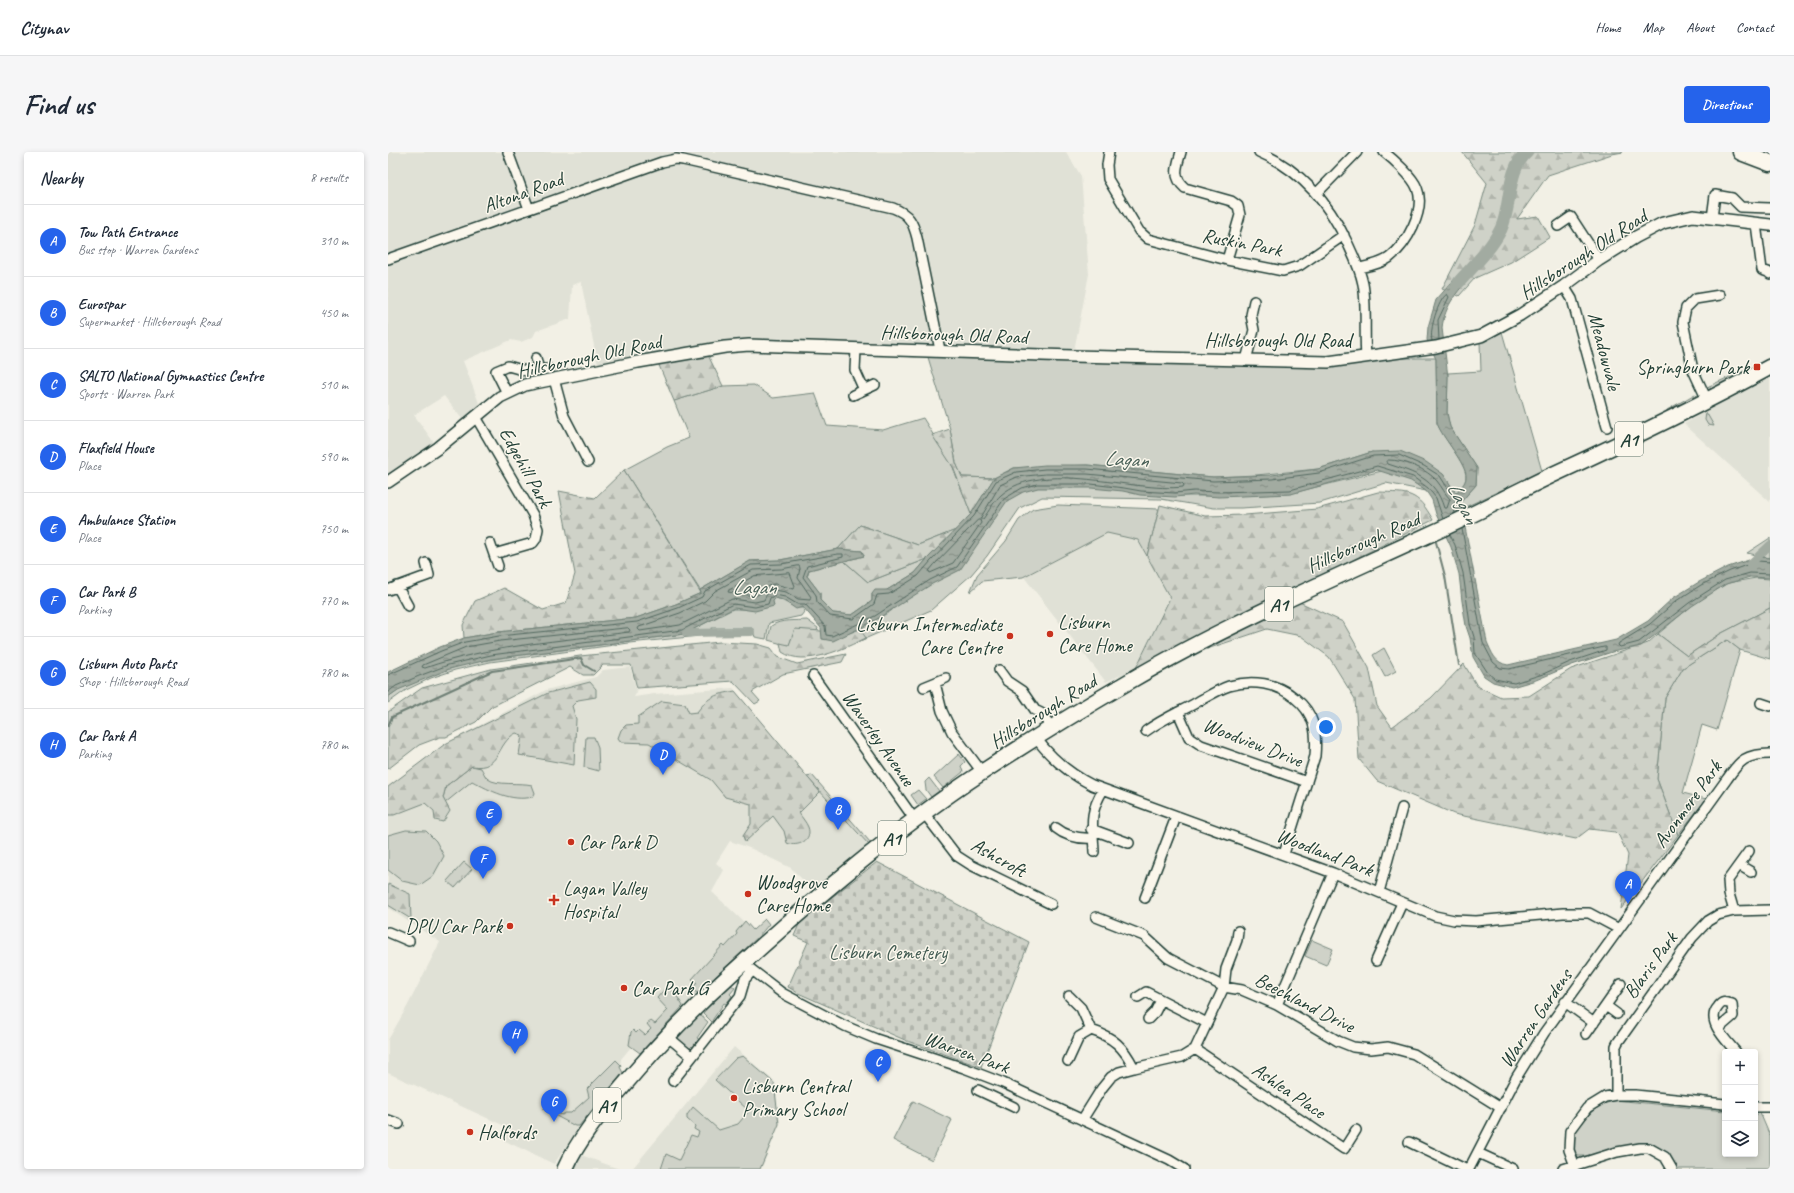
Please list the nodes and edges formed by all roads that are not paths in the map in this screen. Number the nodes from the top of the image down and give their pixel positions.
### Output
1 (508, 152) edge
2 (1109, 152) edge
3 (1181, 152) edge
4 (1357, 152) edge
5 (1384, 152) edge
6 (1741, 152) edge
7 (1264, 153) edge
8 (1770, 163) edge
9 (1317, 193) junction
10 (1770, 208) edge
11 (529, 209) junction
12 (1712, 218) junction
13 (1756, 224) junction
14 (1770, 225) edge
15 (1558, 226) dead end
16 (1344, 235) junction
17 (388, 259) edge
18 (1227, 260) junction
19 (1599, 260) junction
20 (1360, 268) junction
21 (1764, 273) edge
22 (1564, 286) junction
23 (1720, 295) dead end
24 (1254, 301) dead end
25 (856, 348) junction
26 (940, 350) junction
27 (1366, 357) junction
28 (536, 358) dead end
29 (1246, 360) junction
30 (1770, 367) edge
31 (549, 369) dead end
32 (539, 370) junction
33 (554, 379) junction
34 (875, 385) dead end
35 (864, 390) junction
36 (507, 393) junction
37 (853, 395) dead end
38 (1707, 400) junction
39 (476, 417) junction
40 (1607, 427) dead end
41 (588, 462) dead end
42 (388, 482) edge
43 (490, 543) dead end
44 (494, 554) junction
45 (426, 563) dead end
46 (498, 566) dead end
47 (392, 588) edge
48 (408, 606) dead end
49 (999, 670) dead end
50 (813, 676) dead end
51 (946, 678) dead end
52 (935, 683) junction
53 (924, 687) dead end
54 (1761, 703) dead end
55 (1770, 706) edge
56 (1178, 712) junction
57 (1052, 728) junction
58 (1146, 731) dead end
59 (1036, 738) junction
60 (1770, 754) edge
61 (982, 772) junction
62 (1307, 782) junction
63 (1103, 790) junction
64 (1402, 808) dead end
65 (919, 816) junction
66 (1176, 816) junction
67 (1066, 824) dead end
68 (1092, 834) junction
69 (1128, 843) dead end
70 (1749, 851) dead end
71 (1094, 852) dead end
72 (1284, 854) junction
73 (1739, 865) junction
74 (1751, 872) dead end
75 (1333, 873) junction
76 (1379, 892) junction
77 (1644, 894) joint
78 (1145, 898) dead end
79 (1402, 903) junction
80 (1051, 904) dead end
81 (1770, 910) edge
82 (1734, 911) junction
83 (1096, 917) dead end
84 (1619, 929) junction
85 (1238, 931) dead end
86 (388, 932) edge
87 (409, 941) dead end
88 (1376, 961) dead end
89 (748, 967) junction
90 (1621, 984) dead end
91 (1224, 988) junction
92 (1069, 996) dead end
93 (1138, 997) dead end
94 (1161, 1000) junction
95 (1565, 1002) junction
96 (1277, 1005) junction
97 (1606, 1006) junction
98 (1617, 1014) dead end
99 (1148, 1019) dead end
100 (1594, 1023) junction
101 (1207, 1024) junction
102 (1718, 1029) dead end
103 (1091, 1030) junction
104 (1586, 1034) dead end
105 (667, 1036) junction
106 (1194, 1049) junction
107 (1734, 1049) edge
108 (692, 1057) junction
109 (1068, 1062) dead end
110 (1134, 1068) junction
111 (673, 1081) dead end
112 (1003, 1083) junction
113 (978, 1090) dead end
114 (1616, 1095) junction
115 (996, 1099) junction
116 (1722, 1104) edge
117 (1014, 1107) dead end
118 (1758, 1107) edge
119 (1770, 1107) edge
120 (1501, 1108) junction
121 (388, 1120) edge
122 (1082, 1120) junction
123 (399, 1124) dead end
124 (1356, 1130) dead end
125 (1409, 1142) dead end
126 (1478, 1153) junction
127 (1575, 1166) junction
128 (564, 1168) edge
129 (1184, 1169) edge
130 (1465, 1169) edge
131 (1469, 1169) edge
132 (1513, 1169) edge
133 (1563, 1169) edge
134 (1672, 1169) edge

1 - 11 street
2 - 18 street, Ruskin Park
3 - 18 street
4 - 9 street
5 - 20 street
6 - 8 highway
7 - 9 street
9 - 16 street
10 - 12 street
11 - 17 street, Altona Road
11 - 26 street, Altona Road
12 - 13 street, Hillsborough Old Road
12 - 19 street, Hillsborough Old Road
13 - 14 street, Hillsborough Old Road
13 - 21 street
15 - 19 street
16 - 18 street, Ruskin Park
16 - 20 street
19 - 22 street, Hillsborough Old Road
20 - 27 street
22 - 27 street, Hillsborough Old Road
22 - 40 street, Meadowvale
23 - 38 street
24 - 29 street
25 - 26 street, Hillsborough Old Road
25 - 33 street, Hillsborough Old Road
25 - 35 street
26 - 29 street, Hillsborough Old Road
27 - 29 street, Hillsborough Old Road
28 - 32 street
30 - 38 highway, Hillsborough Road / A1
31 - 32 street
32 - 36 street
33 - 36 street, Hillsborough Old Road
33 - 41 street
34 - 35 street
35 - 37 street
36 - 39 street, Hillsborough Old Road
38 - 57 highway, Hillsborough Road / A1
39 - 42 street, Hillsborough Old Road
39 - 44 street, Edgehill Park
43 - 44 street
44 - 46 street
45 - 47 street
47 - 48 street
49 - 57 street
50 - 65 street, Waverley Avenue
51 - 52 street
52 - 53 street
52 - 61 street
54 - 55 street
56 - 58 street
56 - 62 street, Woodview Drive
56 - 62 street
57 - 59 highway, Hillsborough Road / A1
59 - 61 highway, Hillsborough Road / A1
59 - 63 street, Woodland Park
60 - 77 street, Avonmore Park
61 - 65 highway, Hillsborough Road / A1
62 - 72 street
63 - 66 street, Woodland Park
63 - 68 street
64 - 76 street
65 - 80 street, Ashcroft
65 - 89 highway, Hillsborough Road / A1
66 - 72 street, Woodland Park
66 - 78 street
67 - 68 street
68 - 69 street
68 - 71 street
70 - 73 street
72 - 75 street, Woodland Park
73 - 74 street
73 - 82 street
75 - 76 street, Woodland Park
75 - 96 street
76 - 79 street, Woodland Park
77 - 84 street, Warren Gardens
79 - 84 street, Woodland Park
79 - 88 street
81 - 82 street, Blaris Park
82 - 114 street, Blaris Park
83 - 91 street, Beechland Drive
84 - 95 street, Warren Gardens
85 - 91 street
86 - 87 street
89 - 105 highway, Hillsborough Road / A1
89 - 108 street
89 - 112 street, Warren Park
90 - 97 street
91 - 96 street, Beechland Drive
91 - 101 street
92 - 103 street
93 - 94 street
94 - 99 street
94 - 101 street
95 - 100 street
95 - 120 street, Warren Gardens
96 - 120 street, Beechland Drive
97 - 98 street
97 - 100 street
100 - 104 street
101 - 106 street
102 - 107 street
103 - 109 street
103 - 110 street
105 - 108 street
105 - 128 highway, Hillsborough Road / A1
106 - 110 street
106 - 124 street, Ashlea Place
108 - 111 street
110 - 122 street
112 - 115 street
112 - 122 street, Warren Park
113 - 115 street
114 - 116 street
114 - 127 street
115 - 117 street
118 - 119 street
120 - 126 street, Warren Gardens
121 - 123 street
122 - 129 street, Warren Park
125 - 130 street
126 - 131 street, Warren Gardens
126 - 132 street
127 - 133 street
127 - 134 street

